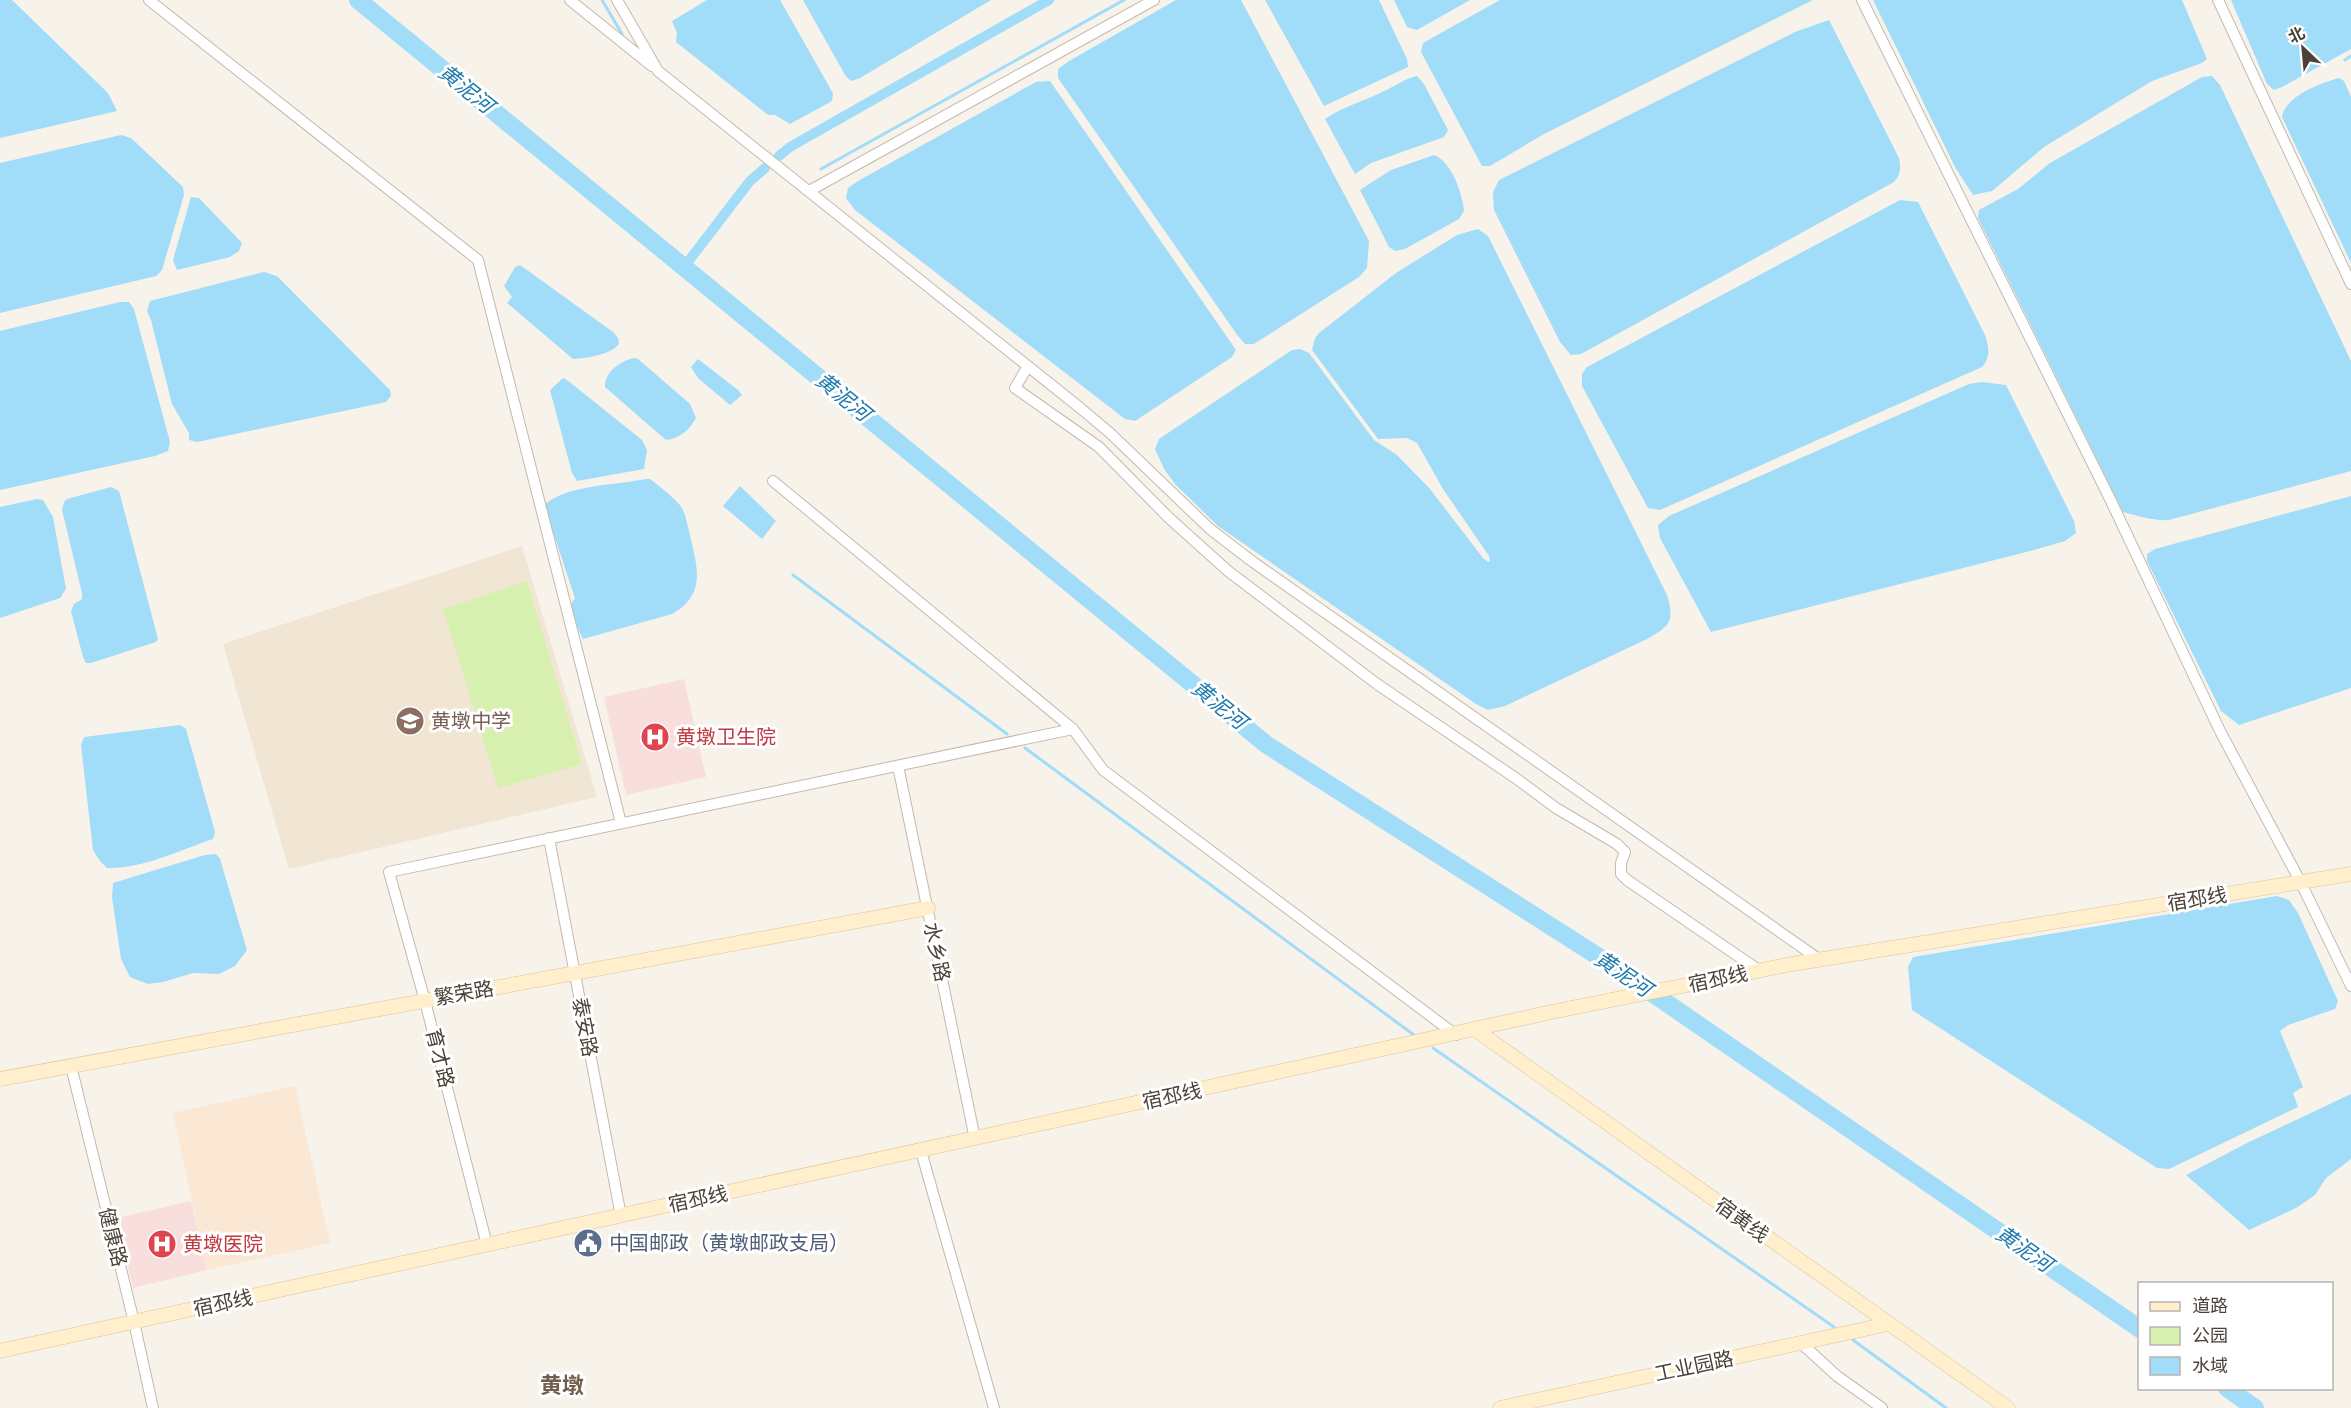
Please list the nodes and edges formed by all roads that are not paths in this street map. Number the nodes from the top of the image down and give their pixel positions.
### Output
1 (149, 0) edge
2 (570, 0) edge
3 (617, 0) edge
4 (1154, 0) edge
5 (1862, 0) edge
6 (2218, 0) edge
7 (658, 71) junction
8 (809, 191) junction
9 (2351, 284) edge
10 (1028, 366) junction
11 (1110, 432) junction
12 (1099, 447) junction
13 (773, 481) dead end
14 (1073, 729) junction
15 (898, 766) junction
16 (621, 823) junction
17 (549, 838) junction
18 (2351, 874) edge
19 (2301, 883) junction
20 (928, 908) junction
21 (1820, 960) junction
22 (1760, 971) junction
23 (574, 973) junction
24 (2351, 986) edge
25 (425, 1000) junction
26 (1476, 1030) junction
27 (1456, 1035) junction
28 (71, 1066) junction
29 (0, 1079) edge
30 (975, 1139) junction
31 (921, 1151) junction
32 (621, 1216) junction
33 (487, 1245) junction
34 (134, 1322) junction
35 (1888, 1324) junction
36 (1801, 1343) junction
37 (0, 1351) edge
38 (153, 1408) edge
39 (994, 1408) edge
40 (1500, 1408) edge
41 (1882, 1408) edge
42 (2008, 1408) edge

1 - 16 street
2 - 7 street
3 - 7 street
4 - 8 street
5 - 19 street
6 - 9 street
7 - 8 street
8 - 10 street
10 - 11 street
10 - 12 street
11 - 12 street
11 - 21 street
12 - 22 street
13 - 14 street
14 - 15 street
14 - 27 street
15 - 16 street
15 - 20 street, 水乡路
16 - 17 street
17 - 23 street, 泰安路
17 - 25 street, 育才路
18 - 19 street, 宿邳线
19 - 21 street, 宿邳线
19 - 24 street
20 - 23 street, 繁荣路
20 - 30 street, 水乡路
21 - 22 street, 宿邳线
22 - 26 street, 宿邳线
23 - 25 street, 繁荣路
23 - 32 street, 泰安路
25 - 28 street, 繁荣路
25 - 33 street, 育才路
26 - 27 street, 宿邳线
26 - 35 street, 宿黄线
27 - 30 street, 宿邳线
28 - 29 street, 繁荣路
28 - 34 street, 健康路
30 - 31 street, 宿邳线
31 - 32 street, 宿邳线
31 - 39 street
32 - 33 street, 宿邳线
33 - 34 street, 宿邳线
34 - 37 street, 宿邳线
34 - 38 street, 健康路
35 - 36 street, 工业园路
35 - 42 street, 宿黄线
36 - 40 street, 工业园路
36 - 41 street

